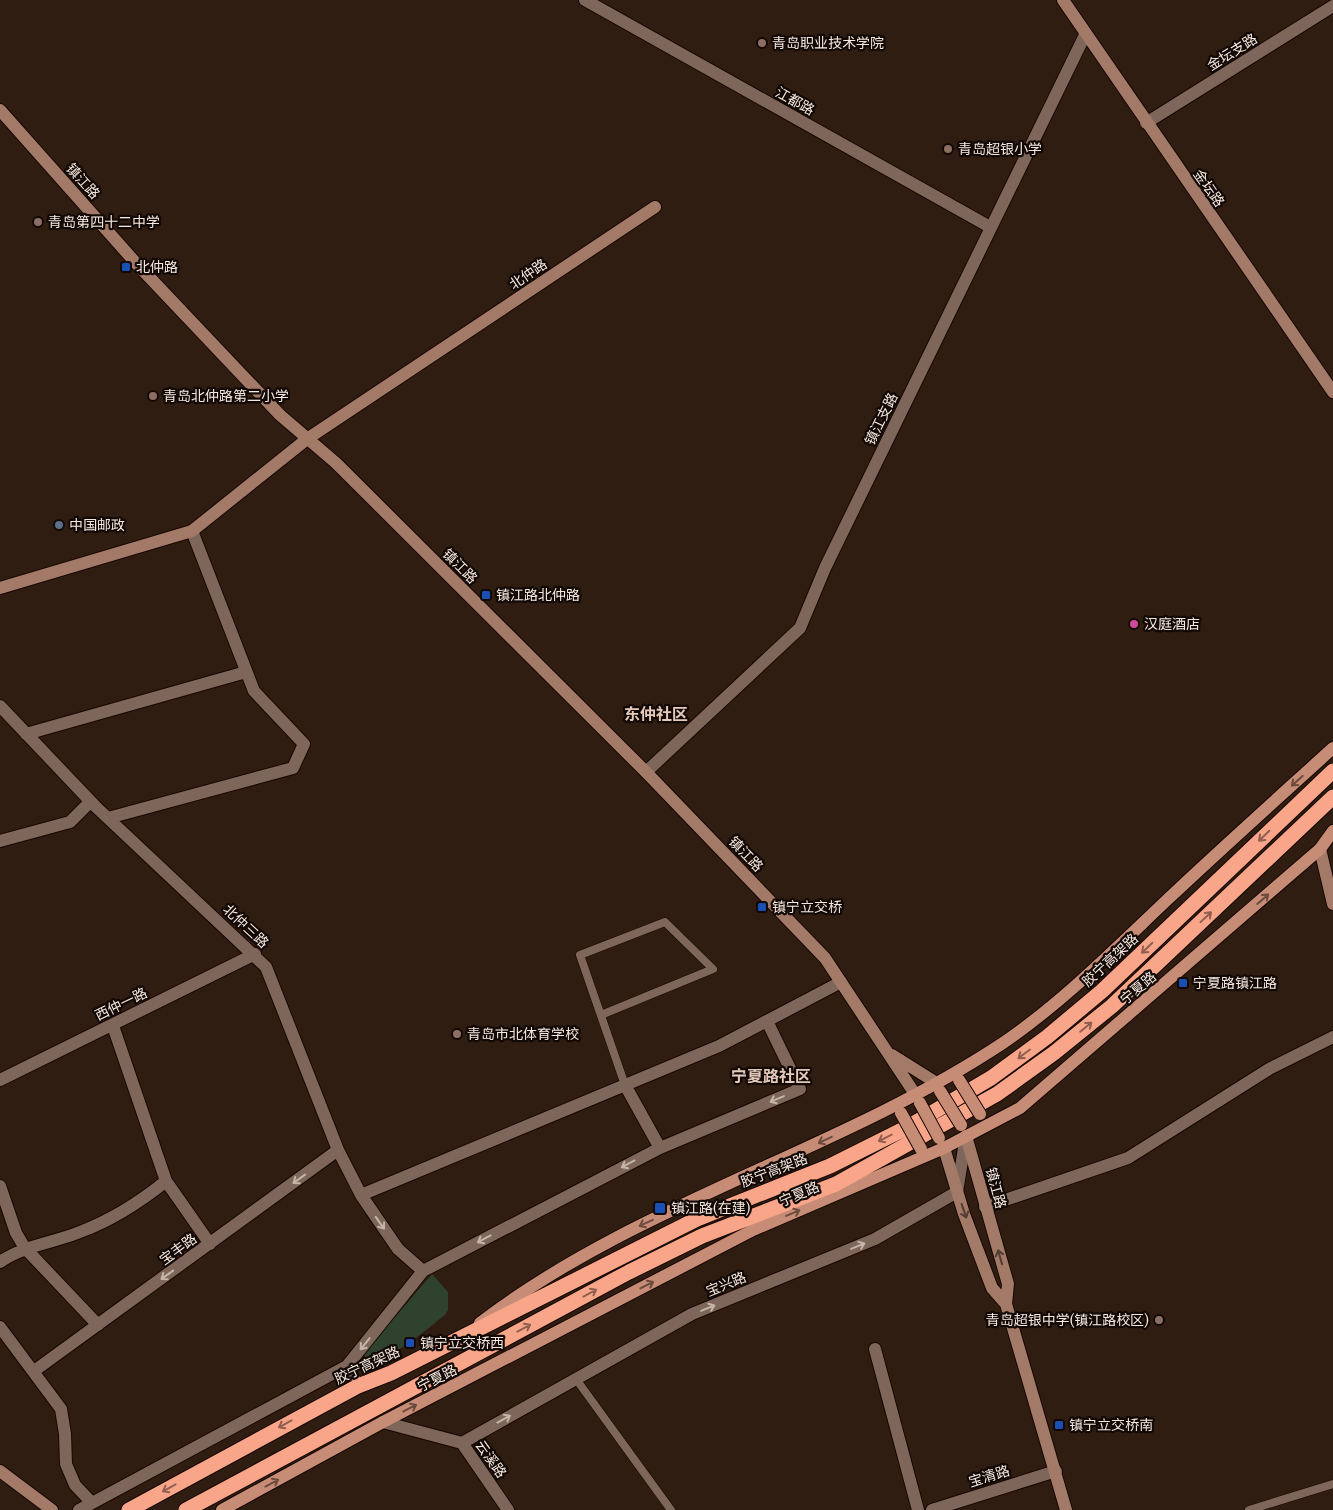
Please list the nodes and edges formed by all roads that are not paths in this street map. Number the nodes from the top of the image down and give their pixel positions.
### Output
1 (585, 0) edge
2 (1062, 0) edge
3 (1333, 6) edge
4 (1085, 35) junction
5 (0, 110) edge
6 (1146, 123) junction
7 (655, 207) dead end
8 (990, 228) junction
9 (1333, 392) edge
10 (307, 439) junction
11 (192, 531) junction
12 (0, 588) edge
13 (246, 672) junction
14 (0, 706) edge
15 (26, 734) junction
16 (1333, 748) edge
17 (1333, 771) edge
18 (646, 772) junction
19 (1333, 798) edge
20 (90, 802) junction
21 (108, 818) junction
22 (1333, 831) edge
23 (0, 840) edge
24 (1320, 849) junction
25 (1333, 904) edge
26 (255, 954) junction
27 (841, 982) junction
28 (601, 1015) junction
29 (767, 1021) junction
30 (112, 1026) junction
31 (1333, 1037) edge
32 (888, 1052) junction
33 (964, 1065) junction
34 (0, 1080) edge
35 (624, 1085) junction
36 (938, 1086) junction
37 (917, 1098) junction
38 (888, 1110) junction
39 (998, 1120) junction
40 (964, 1131) junction
41 (942, 1143) junction
42 (660, 1148) junction
43 (338, 1150) junction
44 (918, 1154) junction
45 (166, 1181) junction
46 (0, 1186) edge
47 (957, 1192) junction
48 (361, 1195) junction
49 (985, 1207) junction
50 (210, 1244) junction
51 (25, 1248) junction
52 (0, 1262) edge
53 (424, 1271) junction
54 (1006, 1304) junction
55 (98, 1325) junction
56 (0, 1327) edge
57 (462, 1336) junction
58 (875, 1350) dead end
59 (347, 1366) junction
60 (34, 1371) junction
61 (576, 1379) junction
62 (358, 1386) junction
63 (383, 1422) junction
64 (462, 1443) junction
65 (0, 1471) edge
66 (1056, 1471) junction
67 (1333, 1484) edge
68 (92, 1503) junction
69 (226, 1508) edge
70 (52, 1510) edge
71 (79, 1510) edge
72 (129, 1510) edge
73 (186, 1510) edge
74 (508, 1510) edge
75 (671, 1510) edge
76 (918, 1510) edge
77 (932, 1510) edge
78 (1066, 1510) edge
79 (1249, 1510) edge

1 - 8 street, 江都路
2 - 4 street, 金坛路
3 - 6 street, 金坛支路
4 - 6 street, 金坛路
4 - 8 street, 镇江支路
5 - 10 street, 镇江路
6 - 9 street, 金坛路
7 - 10 street, 北仲路
8 - 18 street, 镇江支路
10 - 11 street, 北仲路
10 - 18 street, 镇江路
11 - 12 street, 北仲路
11 - 13 street
13 - 15 street
13 - 21 street
14 - 15 street, 北仲三路
15 - 20 street, 北仲三路
16 -> 33 main road
17 -> 57 highway, 胶宁高架路
18 - 27 street, 镇江路
73 -> 19 highway
20 - 21 street, 北仲三路
20 - 23 street
21 - 26 street, 北仲三路
22 - 24 main road, 宁夏路
24 - 25 street
39 -> 24 main road, 宁夏路
26 - 30 street, 西仲一路
26 - 43 street, 北仲三路
27 - 29 street
27 - 32 street, 镇江路
28 - 28 lane
28 - 35 lane
29 - 35 street
29 -> 42 street
30 - 34 street, 西仲一路
30 - 45 street
31 - 49 street
32 - 36 street, 镇江路
32 - 37 street, 镇江路
33 - 36 main road
33 - 39 main road, bridge
35 - 42 street
35 - 48 street
36 - 37 main road
36 - 40 main road, 镇江路, bridge
37 - 38 main road
37 - 41 main road, 镇江路, bridge
38 - 44 main road, bridge
38 -> 57 main road
39 - 40 main road, 宁夏路
40 - 41 main road, 宁夏路
40 - 47 street
40 - 49 street, 镇江路
41 - 44 main road, 宁夏路
41 - 47 street, 镇江路
42 -> 53 street
43 - 48 street, 北仲三路
43 -> 50 street, 宝丰路
63 -> 44 main road, 宁夏路
45 - 50 street
45 - 51 street
46 - 51 street
47 -> 54 street, 镇江路
61 -> 47 street, 宝兴路
48 -> 53 street, 北仲三路
54 -> 49 street, 镇江路
50 -> 55 street, 宝丰路
51 - 52 street
51 - 55 street
53 -> 59 street
54 - 66 street, 镇江路
55 - 60 street, 宝丰路
56 - 60 street
57 - 62 highway, 胶宁高架路
58 - 76 street
59 - 62 street
59 - 68 street
60 - 68 street
64 -> 61 street, 宝兴路
61 - 75 lane
62 -> 72 highway, 胶宁高架路
63 - 64 street, 云溪路
69 -> 63 main road, 宁夏路
64 - 74 street, 云溪路
65 - 70 street
66 - 77 street, 宝清路
66 - 78 street, 镇江路
67 - 79 lane
68 - 71 street

